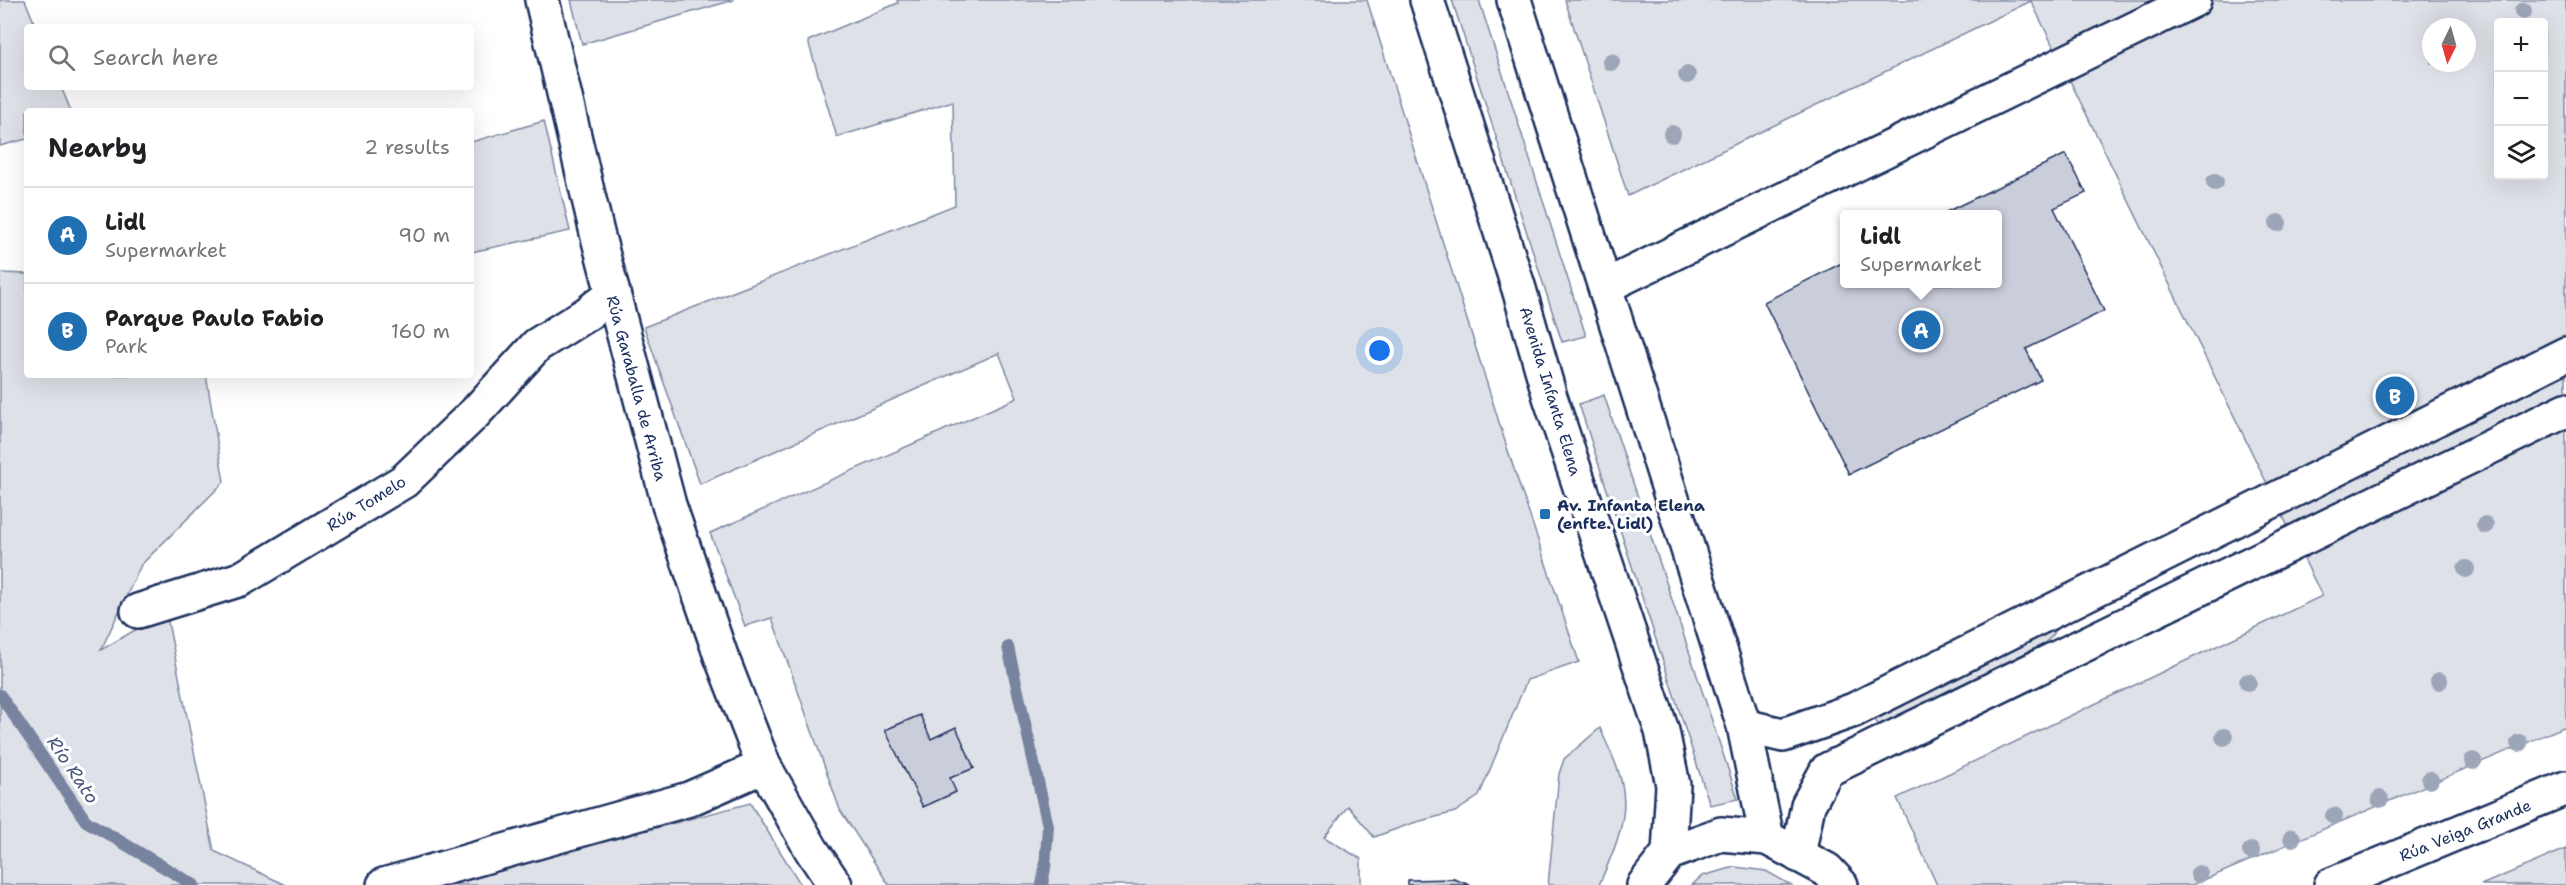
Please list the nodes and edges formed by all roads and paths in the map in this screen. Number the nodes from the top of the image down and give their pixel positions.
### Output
1 (542, 0) edge
2 (1428, 0) edge
3 (1514, 0) edge
4 (2194, 0) edge
5 (1606, 286) junction
6 (612, 294) junction
7 (2566, 354) edge
8 (2566, 410) edge
9 (2239, 518) junction
10 (2257, 562) junction
11 (138, 611) dead end
12 (1744, 726) junction
13 (764, 766) junction
14 (2566, 788) edge
15 (1767, 838) junction
16 (1669, 853) junction
17 (1798, 855) junction
18 (384, 885) edge
19 (835, 885) edge
20 (1644, 885) edge
21 (1840, 885) edge
22 (2331, 885) edge

1 - 6 street, Rúa Garaballa de Arriba
2 - 16 street, Avenida Infanta Elena
3 - 5 street
4 - 5 street
5 - 12 street
6 - 11 street, Rúa Tomelo
6 - 13 street, Rúa Garaballa de Arriba
7 - 9 street
8 - 10 street
9 - 10 street
9 - 12 street
10 - 17 street
12 - 15 street
13 - 18 street
13 - 19 street, Rúa Garaballa de Arriba
14 - 22 street, Rúa Veiga Grande
15 - 16 street
15 - 17 street
16 - 20 street
17 - 21 street

